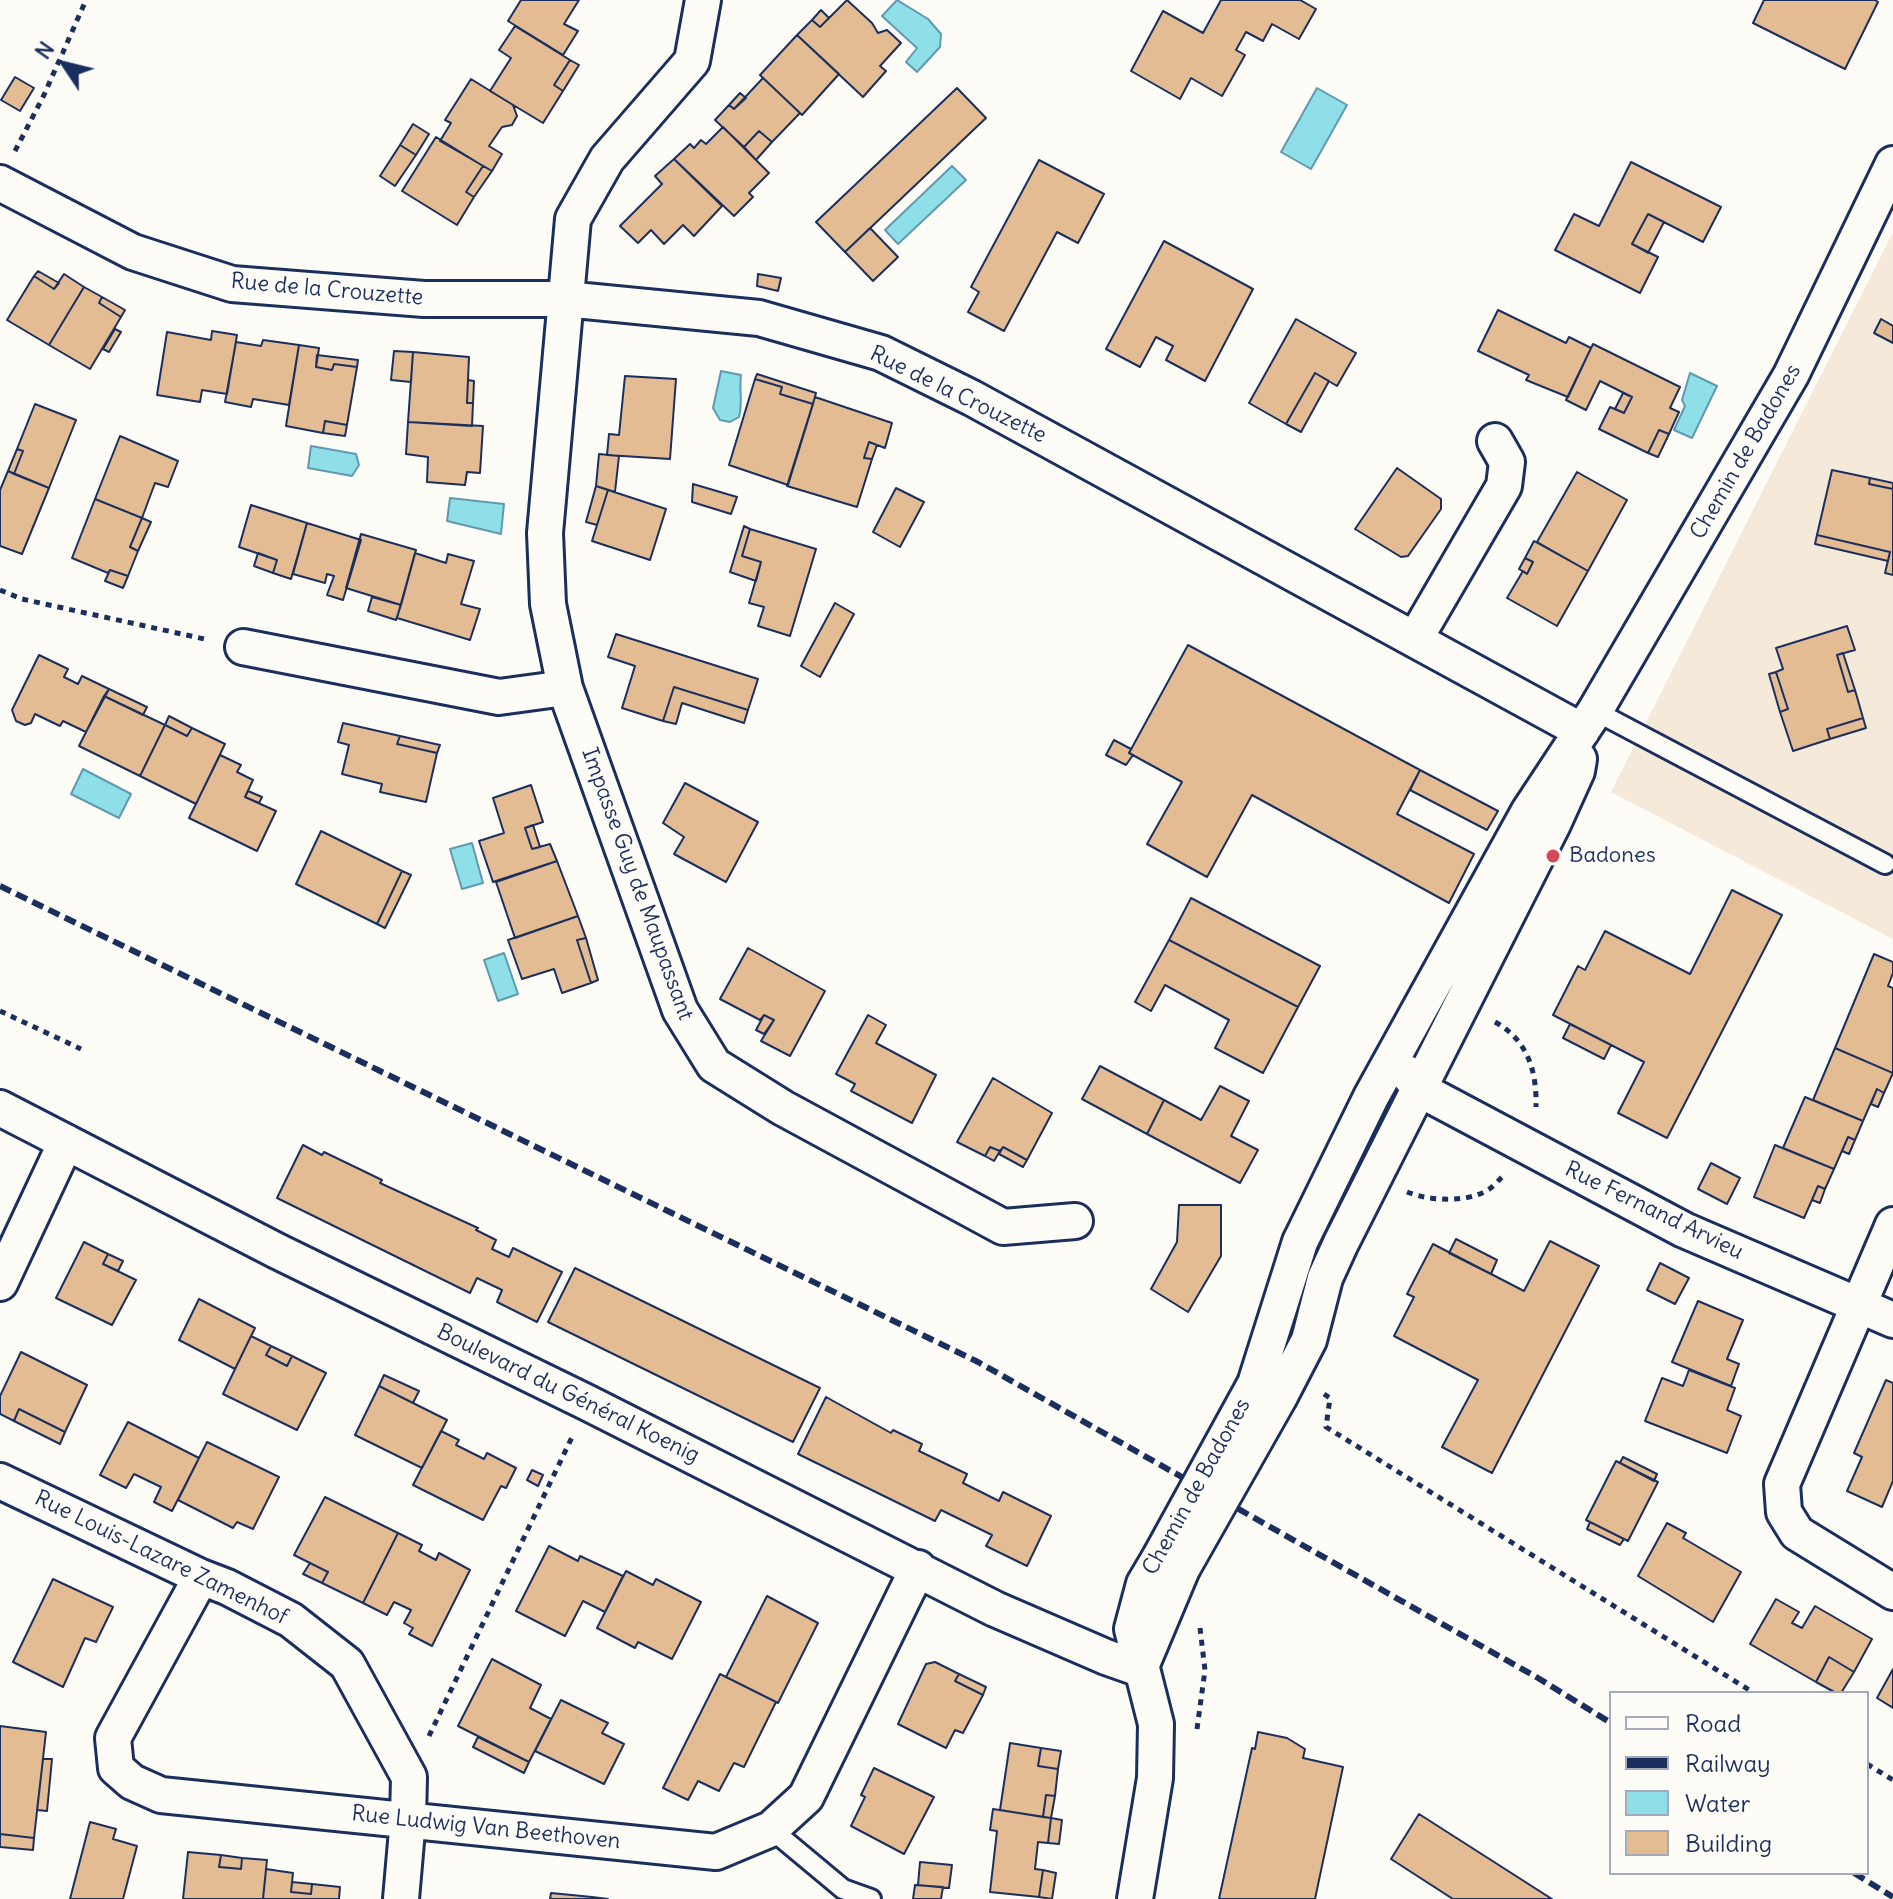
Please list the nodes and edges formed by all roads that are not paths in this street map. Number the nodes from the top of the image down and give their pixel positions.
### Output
1 (703, 0) edge
2 (1893, 164) edge
3 (6, 169) edge
4 (565, 299) junction
5 (1495, 441) dead end
6 (1415, 639) junction
7 (243, 647) road end
8 (565, 688) junction
9 (1589, 721) junction
10 (1885, 864) dead end
11 (1432, 985) junction
12 (1421, 1090) junction
13 (0, 1108) edge
14 (66, 1142) junction
15 (1075, 1221) dead end
16 (1893, 1225) edge
17 (0, 1283) edge
18 (1858, 1306) junction
19 (1893, 1320) edge
20 (1268, 1390) junction
21 (0, 1481) edge
22 (918, 1568) junction
23 (201, 1577) junction
24 (1893, 1592) edge
25 (1140, 1669) junction
26 (408, 1819) junction
27 (771, 1829) junction
28 (401, 1899) edge
29 (871, 1899) edge
30 (1135, 1899) edge

1 - 4 street, Impasse Guy de Maupassant
2 - 9 street, Chemin de Badones
3 - 4 street, Rue de la Crouzette
4 - 6 street, Rue de la Crouzette
4 - 8 street, Impasse Guy de Maupassant
5 - 6 street
6 - 9 street, Rue de la Crouzette
7 - 8 street
8 - 15 street, Impasse Guy de Maupassant
9 - 10 lane
9 - 11 street, Chemin de Badones
9 - 12 street, Chemin de Badones
11 - 12 street, Chemin de Badones
11 - 20 street, Chemin de Badones
12 - 18 street, Rue Fernand Arvieu
12 - 20 street, Chemin de Badones
13 - 14 street, Boulevard du Général Koenig
14 - 17 street
14 - 22 street, Boulevard du Général Koenig
16 - 18 street
18 - 19 street, Rue Fernand Arvieu
18 - 24 street
20 - 25 street, Chemin de Badones, bridge
21 - 23 street, Rue Louis-Lazare Zamenhof
22 - 25 street, Boulevard du Général Koenig
22 - 27 street, Rue Ludwig Van Beethoven
23 - 26 street, Rue Louis-Lazare Zamenhof
23 - 26 street, Rue Ludwig Van Beethoven
25 - 30 street, Chemin de Badones
26 - 27 street, Rue Ludwig Van Beethoven
26 - 28 street
27 - 29 lane

